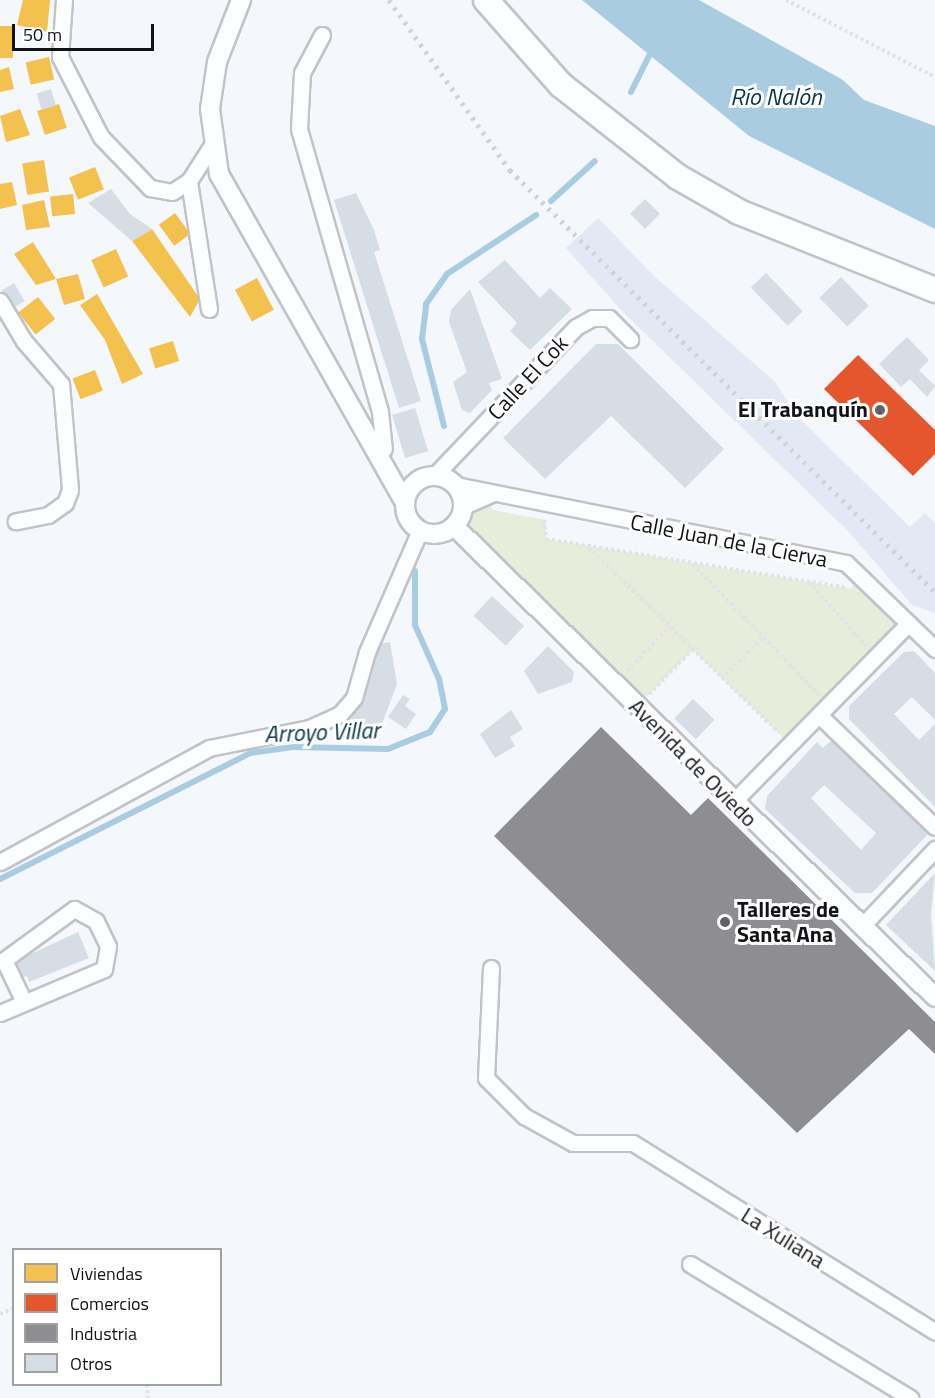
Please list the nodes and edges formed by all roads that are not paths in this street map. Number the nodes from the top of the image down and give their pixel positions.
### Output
1 (64, 0) edge
2 (241, 0) edge
3 (486, 0) edge
4 (322, 36) dead end
5 (212, 145) junction
6 (189, 181) junction
7 (935, 290) edge
8 (0, 301) edge
9 (209, 309) dead end
10 (630, 339) dead end
11 (366, 427) junction
12 (384, 449) junction
13 (435, 475) junction
14 (414, 483) junction
15 (456, 485) junction
16 (491, 494) junction
17 (405, 503) junction
18 (464, 506) junction
19 (16, 521) dead end
20 (454, 526) junction
21 (420, 530) junction
22 (909, 623) junction
23 (935, 649) edge
24 (824, 710) junction
25 (732, 803) junction
26 (935, 827) edge
27 (935, 849) edge
28 (1, 865) edge
29 (861, 927) junction
30 (491, 968) dead end
31 (935, 997) edge
32 (24, 1002) junction
33 (0, 1013) edge
34 (690, 1264) dead end
35 (935, 1332) edge
36 (910, 1398) edge

1 - 6 street
2 - 5 street
3 - 7 main road
4 - 12 street
5 - 6 street
5 - 11 street
6 - 9 street
8 - 19 street
10 - 13 street, Calle El Cok
11 - 12 street
11 - 17 street
12 - 14 street
13 - 14 street
13 - 15 street
14 - 17 street
15 - 16 street, Calle Juan de la Cierva
15 - 18 street
16 - 18 street
16 - 22 street, Calle Juan de la Cierva
17 - 21 street
18 - 20 street
20 - 21 street
20 - 25 street, Avenida de Oviedo
21 - 28 street
22 - 23 street, Calle Juan de la Cierva
22 - 24 street
24 - 25 street
24 - 26 street
25 - 29 street, Avenida de Oviedo
27 - 29 street
29 - 31 street, Avenida de Oviedo
30 - 35 street, La Xuliana
32 - 32 street
32 - 33 street
34 - 36 street

